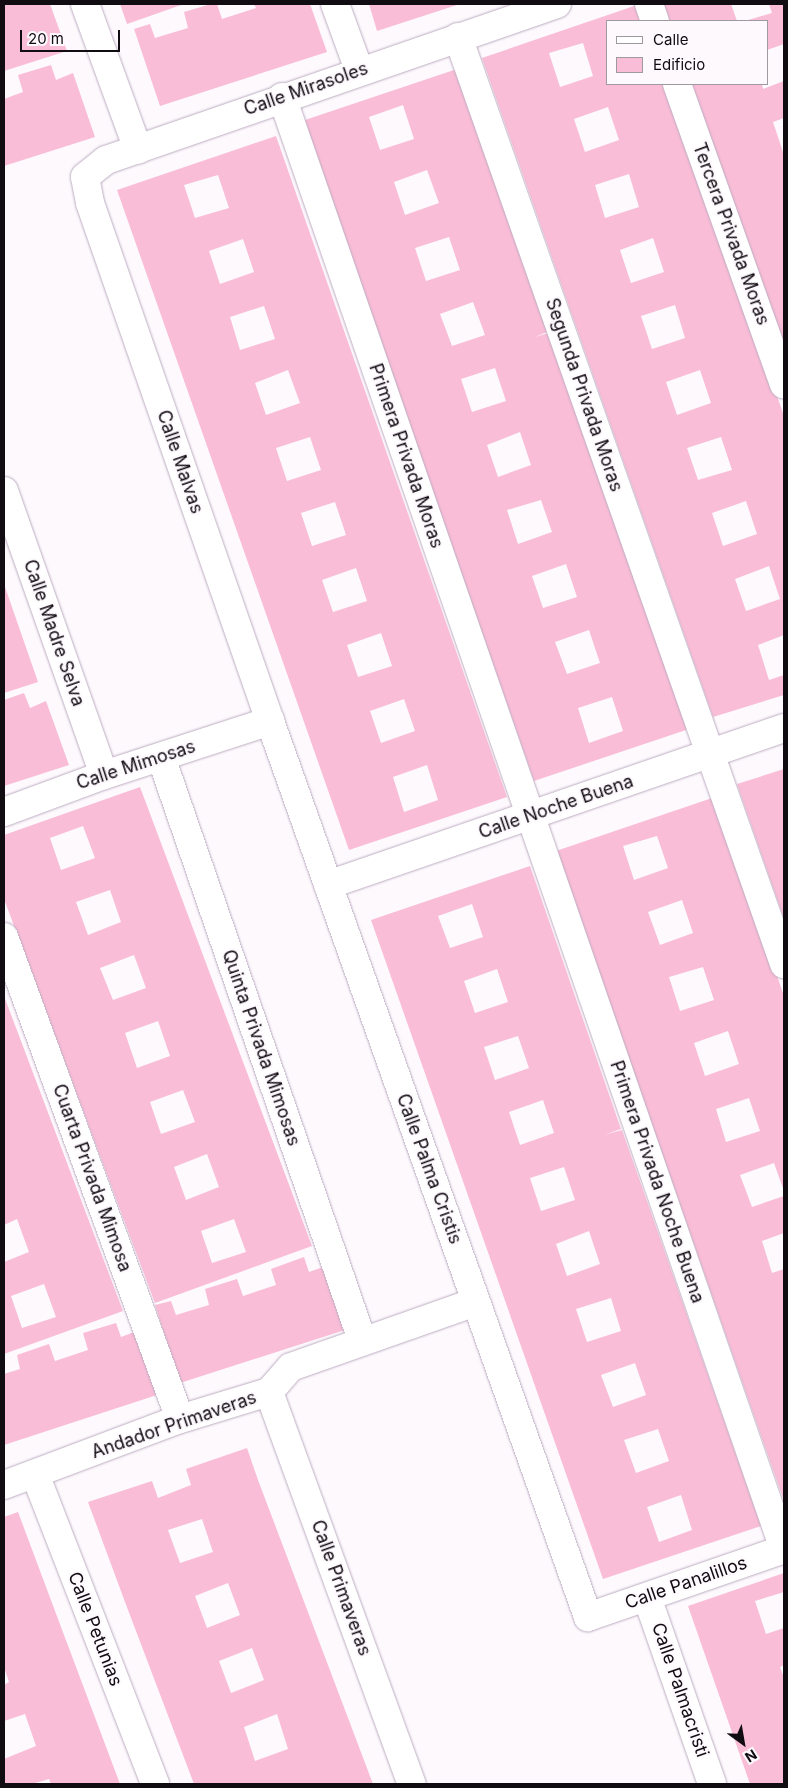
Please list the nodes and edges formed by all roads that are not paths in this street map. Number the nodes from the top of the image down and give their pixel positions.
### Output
1 (85, 4) edge
2 (335, 4) edge
3 (557, 4) edge
4 (648, 4) edge
5 (655, 20) edge
6 (458, 37) junction
7 (359, 70) junction
8 (677, 85) edge
9 (282, 97) junction
10 (138, 150) junction
11 (90, 203) joint
12 (784, 384) edge
13 (4, 491) edge
14 (270, 721) junction
15 (784, 728) edge
16 (711, 754) junction
17 (161, 757) junction
18 (104, 775) junction
19 (4, 812) edge
20 (530, 816) junction
21 (328, 885) junction
22 (4, 937) edge
23 (784, 964) edge
24 (476, 1302) junction
25 (362, 1340) junction
26 (269, 1392) junction
27 (180, 1419) junction
28 (35, 1474) junction
29 (4, 1485) edge
30 (784, 1549) edge
31 (648, 1597) junction
32 (588, 1617) joint
33 (155, 1784) edge
34 (412, 1784) edge
35 (712, 1784) edge

1 - 10 street
2 - 7 street
3 - 6 street, Calle Mirasoles
4 - 5 street
6 - 7 street, Calle Mirasoles
6 - 16 street, Segunda Privada Moras
7 - 9 street, Calle Mirasoles
8 - 12 street, Tercera Privada Moras
9 - 10 street, Calle Mirasoles
9 - 20 street, Primera Privada Moras
10 - 11 street, Calle Mirasoles
11 - 14 street, Calle Malvas
13 - 18 street, Calle Madre Selva
14 - 17 street, Calle Mimosas
14 - 21 street, Calle Palma Cristis
15 - 16 street, Calle Noche Buena
16 - 20 street, Calle Noche Buena
16 - 23 street, Segunda Privada Moras
17 - 18 street, Calle Mimosas
17 - 25 street, Quinta Privada Mimosas
18 - 19 street, Calle Mimosas
20 - 21 street, Calle Noche Buena
20 - 30 street, Primera Privada Noche Buena
21 - 24 street, Calle Palma Cristis
22 - 27 street, Cuarta Privada Mimosa
24 - 25 street, Andador Primaveras
24 - 32 street, Calle Palma Cristis
25 - 26 street, Andador Primaveras
26 - 27 street, Andador Primaveras
26 - 34 street, Calle Primaveras
27 - 28 street, Andador Primaveras
28 - 29 street, Andador Primaveras
28 - 33 street, Calle Petunias
30 - 31 street, Calle Panalillos
31 - 32 street, Calle Panalillos
31 - 35 street, Calle Palmacristi

